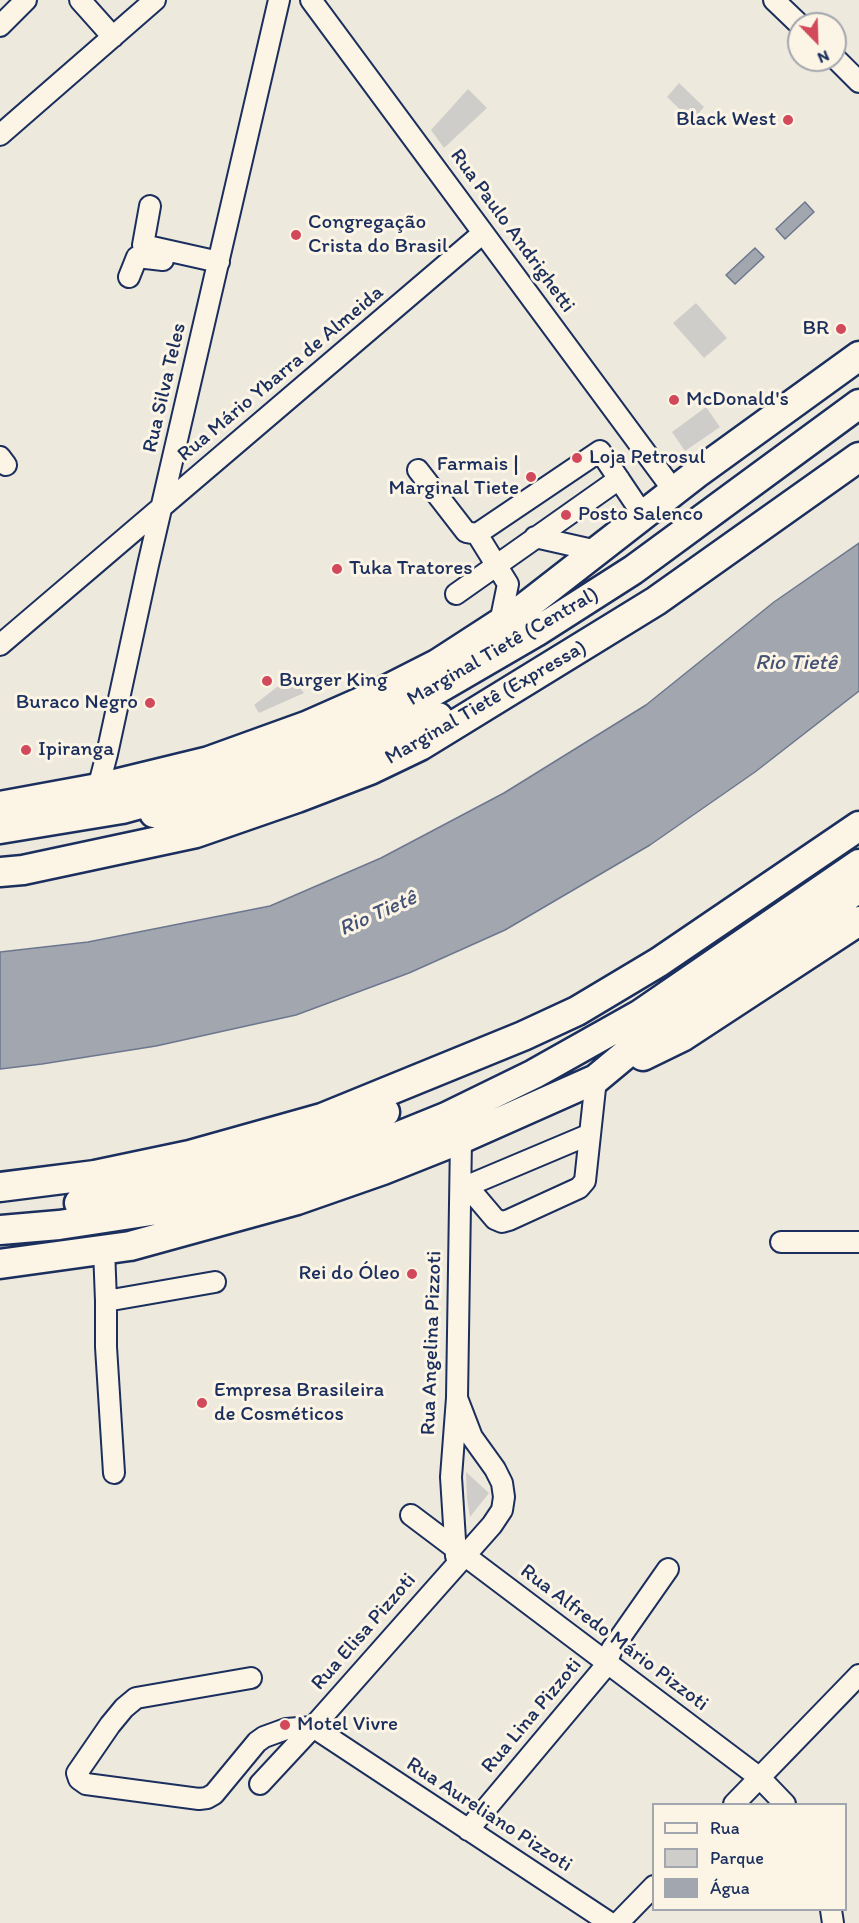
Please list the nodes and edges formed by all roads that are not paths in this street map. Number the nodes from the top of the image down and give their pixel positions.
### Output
1 (26, 0) edge
2 (80, 0) edge
3 (155, 0) edge
4 (279, 0) edge
5 (311, 0) edge
6 (774, 0) edge
7 (787, 12) edge
8 (0, 26) edge
9 (113, 37) junction
10 (847, 70) edge
11 (859, 82) edge
12 (0, 135) edge
13 (150, 206) dead end
14 (483, 233) junction
15 (218, 266) junction
16 (129, 277) dead end
17 (859, 356) edge
18 (854, 408) edge
19 (859, 457) edge
20 (418, 470) dead end
21 (619, 479) junction
22 (674, 491) junction
23 (163, 504) junction
24 (643, 515) junction
25 (477, 534) junction
26 (535, 537) junction
27 (597, 551) junction
28 (496, 564) junction
29 (456, 594) dead end
30 (656, 601) junction
31 (525, 607) junction
32 (500, 623) junction
33 (0, 645) edge
34 (98, 788) junction
35 (0, 806) edge
36 (122, 809) junction
37 (859, 826) edge
38 (0, 829) edge
39 (859, 864) edge
40 (0, 872) edge
41 (859, 888) edge
42 (859, 921) edge
43 (523, 1036) junction
44 (596, 1080) junction
45 (588, 1135) junction
46 (462, 1138) junction
47 (464, 1182) junction
48 (0, 1187) edge
49 (0, 1215) edge
50 (0, 1230) edge
51 (781, 1242) dead end
52 (859, 1242) edge
53 (104, 1249) junction
54 (0, 1264) edge
55 (215, 1282) dead end
56 (106, 1301) junction
57 (457, 1398) junction
58 (114, 1473) dead end
59 (411, 1515) dead end
60 (458, 1556) junction
61 (668, 1569) dead end
62 (606, 1662) junction
63 (859, 1676) edge
64 (251, 1678) dead end
65 (313, 1727) junction
66 (760, 1778) junction
67 (260, 1784) dead end
68 (735, 1803) edge
69 (784, 1803) edge
70 (468, 1830) junction
71 (652, 1888) edge
72 (610, 1923) edge
73 (618, 1923) edge

1 - 8 street
2 - 9 street
3 - 9 street
4 - 15 street, Rua Silva Teles
5 - 14 street, Rua Paulo Andrighetti
6 - 7 street
9 - 12 street
10 - 11 street
13 - 15 street
14 - 22 street, Rua Paulo Andrighetti
14 - 23 street, Rua Mário Ybarra de Almeida
15 - 16 street
15 - 23 street, Rua Silva Teles
17 - 22 highway
18 - 31 highway
18 - 36 highway, Marginal Tietê (Central)
19 - 30 highway, Marginal Tietê (Expressa)
20 - 25 street
21 - 24 street
21 - 25 street
21 - 26 street
22 - 24 highway
23 - 33 street, Rua Mário Ybarra de Almeida
23 - 34 street, Rua Silva Teles
24 - 27 highway
25 - 28 street
26 - 27 street
26 - 28 street
27 - 31 highway
28 - 29 street
28 - 32 street
30 - 36 highway
30 - 40 highway, Marginal Tietê (Expressa)
31 - 32 highway
32 - 34 highway
34 - 35 highway
36 - 38 highway, Marginal Tietê (Central)
37 - 43 highway
39 - 50 highway
41 - 44 highway
42 - 44 highway
43 - 48 highway
43 - 49 highway
44 - 45 street
44 - 46 highway
45 - 47 street
45 - 47 street
46 - 47 street, Rua Angelina Pizzoti
46 - 53 highway
47 - 57 street, Rua Angelina Pizzoti
51 - 52 street
53 - 54 highway
53 - 56 street
55 - 56 street
56 - 58 street
57 - 60 street, Rua Angelina Pizzoti
57 - 60 street, Rua Elisa Pizzoti
59 - 60 street, Rua Alfredo Mário Pizzoti
60 - 62 street, Rua Alfredo Mário Pizzoti
60 - 65 street, Rua Elisa Pizzoti
61 - 62 street, Rua Lina Pizzoti
62 - 66 street, Rua Alfredo Mário Pizzoti
62 - 70 street, Rua Lina Pizzoti
63 - 66 street
64 - 65 street
65 - 67 street, Rua Elisa Pizzoti
65 - 70 street, Rua Aureliano Pizzoti
66 - 68 street
66 - 69 street, Rua Alfredo Mário Pizzoti
70 - 72 street, Rua Aureliano Pizzoti
71 - 73 street

